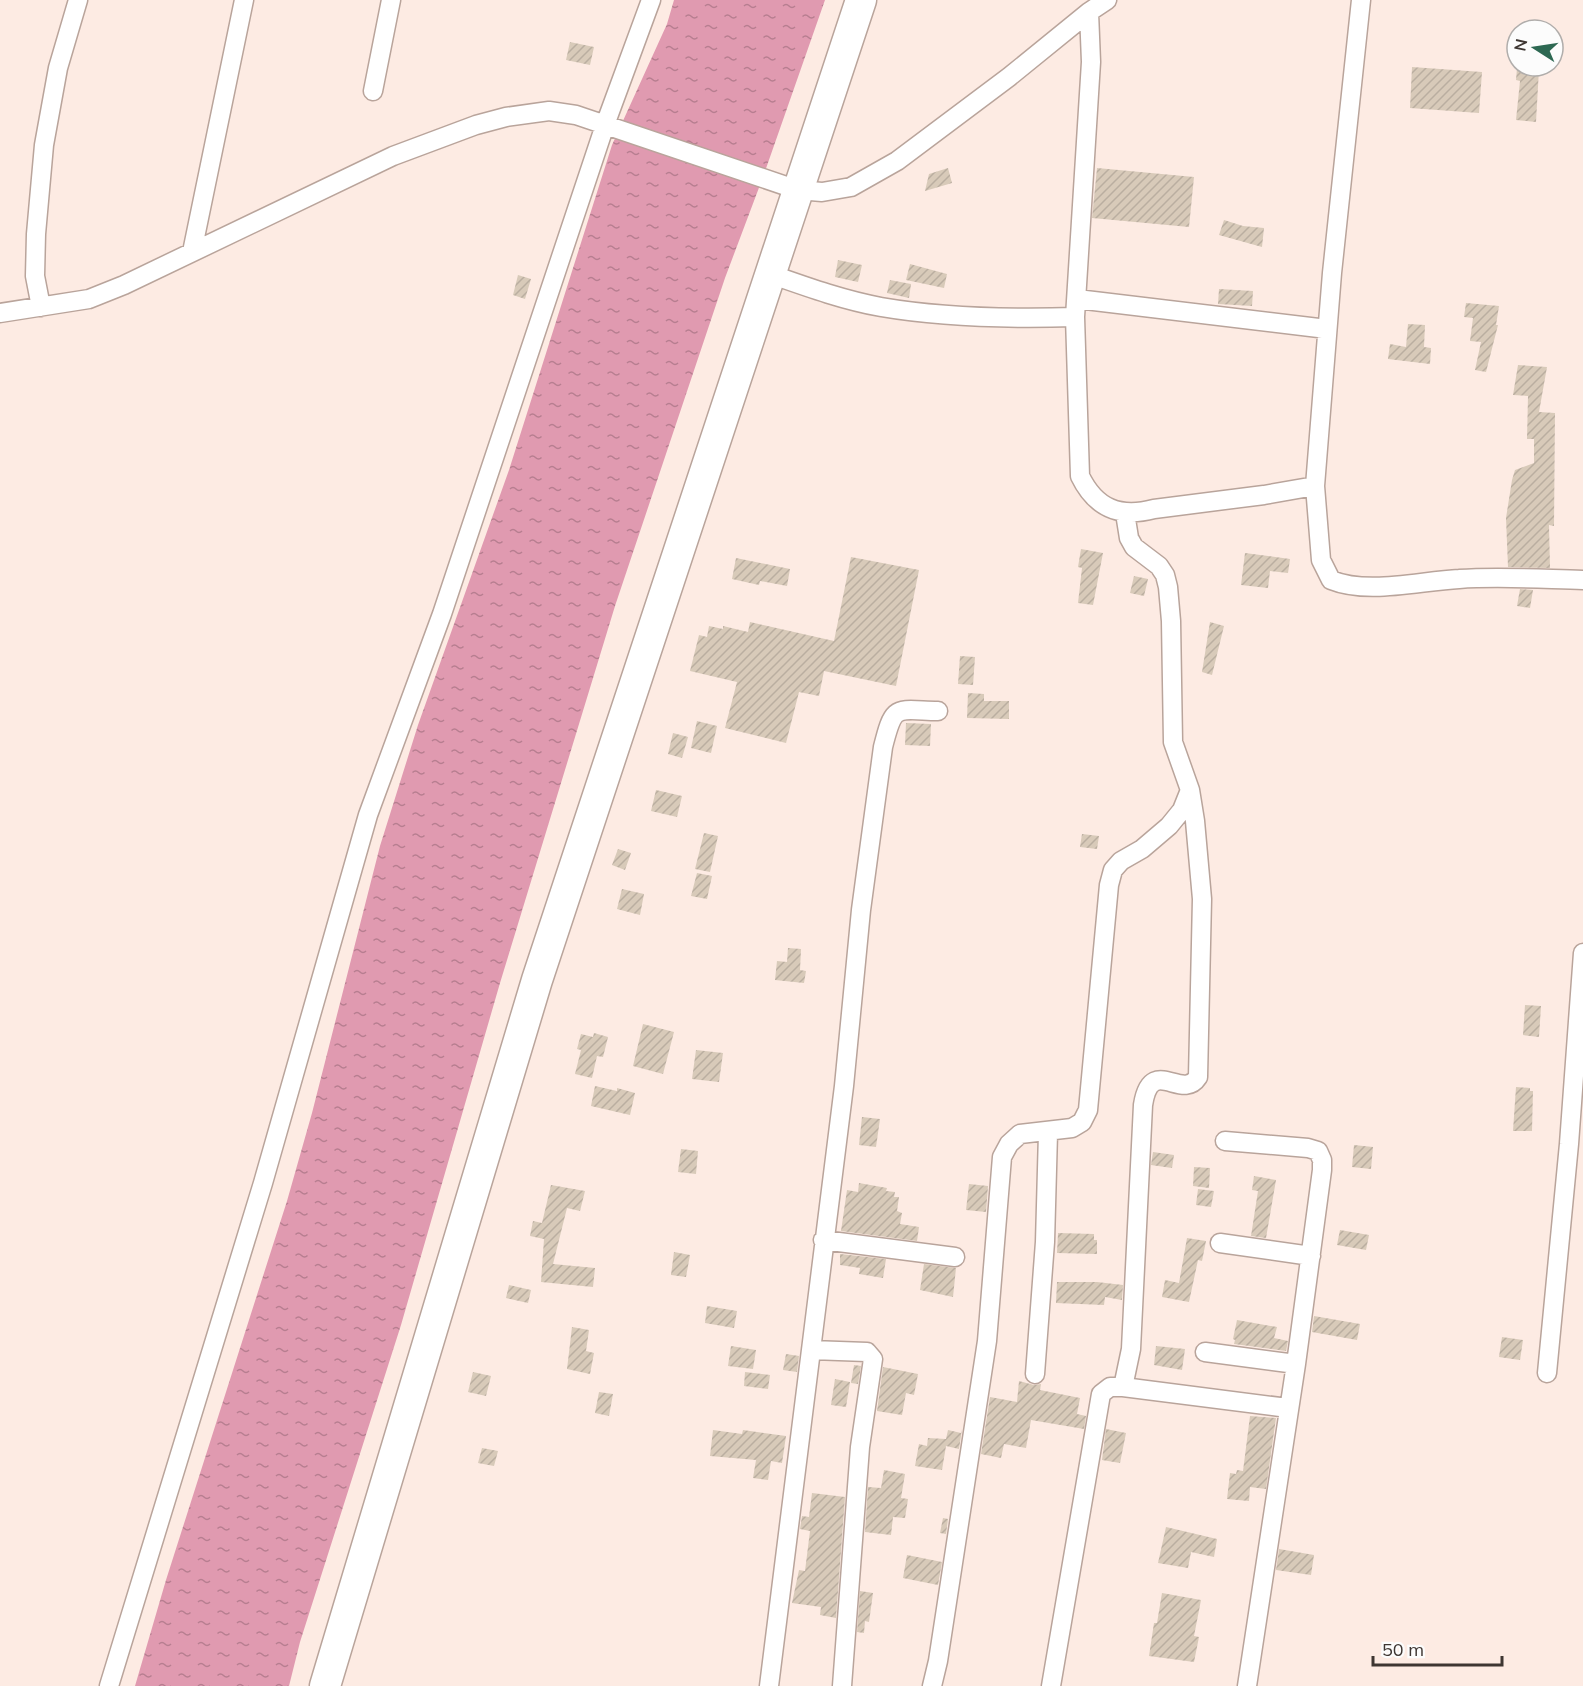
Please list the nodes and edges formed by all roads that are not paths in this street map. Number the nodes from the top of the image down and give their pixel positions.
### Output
1 (78, 0) edge
2 (244, 0) edge
3 (391, 0) edge
4 (651, 0) edge
5 (861, 0) edge
6 (1107, 0) edge
7 (1361, 0) edge
8 (1089, 12) junction
9 (373, 91) dead end
10 (608, 126) junction
11 (789, 188) junction
12 (192, 252) junction
13 (770, 274) junction
14 (41, 307) junction
15 (1076, 308) junction
16 (0, 314) edge
17 (1328, 329) junction
18 (1315, 486) junction
19 (1125, 513) junction
20 (1583, 580) edge
21 (938, 711) dead end
22 (1190, 790) junction
23 (1583, 953) edge
24 (1048, 1133) junction
25 (1226, 1141) dead end
26 (823, 1240) junction
27 (1220, 1243) dead end
28 (1311, 1256) junction
29 (955, 1257) dead end
30 (811, 1350) junction
31 (1204, 1352) dead end
32 (1296, 1364) junction
33 (1547, 1373) dead end
34 (1035, 1374) dead end
35 (1123, 1387) junction
36 (1288, 1408) junction
37 (110, 1686) edge
38 (325, 1686) edge
39 (769, 1686) edge
40 (842, 1686) edge
41 (932, 1686) edge
42 (1051, 1686) edge
43 (1247, 1686) edge

1 - 14 street
2 - 12 street
3 - 9 street
4 - 10 street
5 - 11 main road
6 - 8 street
7 - 17 street
8 - 11 street
8 - 15 street
10 - 11 street
10 - 12 street
10 - 37 street
11 - 13 main road
12 - 14 street
13 - 15 street
13 - 38 main road
14 - 16 street
15 - 17 street
15 - 19 street
17 - 18 street
18 - 19 street
18 - 20 street
19 - 22 street
21 - 26 street
22 - 24 street
22 - 35 street
23 - 33 street
24 - 34 street
24 - 41 street
25 - 28 street
26 - 29 street
26 - 30 street
27 - 28 street
28 - 32 street
30 - 39 street
30 - 40 street
31 - 32 street
32 - 36 street
35 - 36 street
35 - 42 street
36 - 43 street

